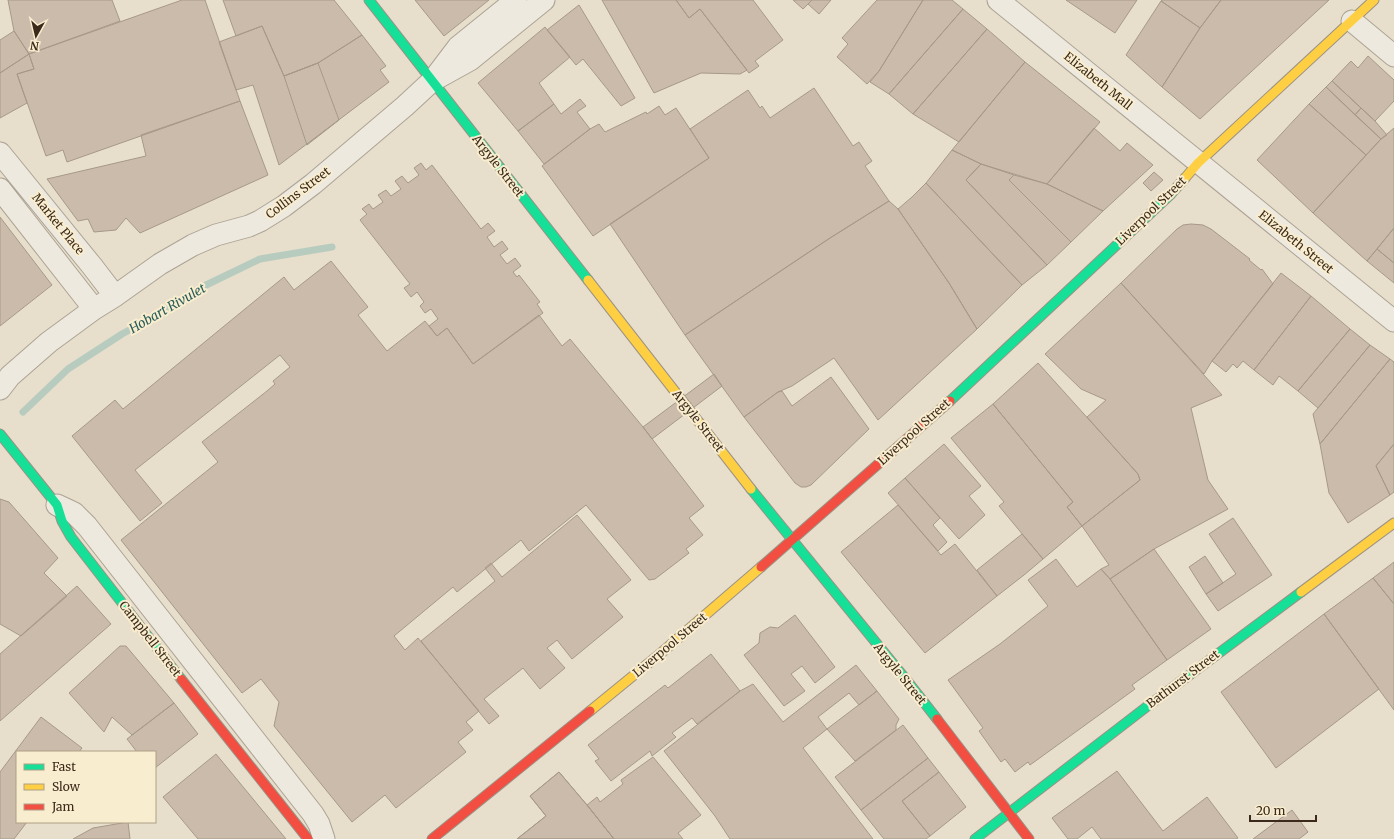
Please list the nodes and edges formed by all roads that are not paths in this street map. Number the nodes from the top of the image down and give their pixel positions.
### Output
1 (369, 0) edge
2 (516, 0) edge
3 (544, 0) edge
4 (998, 0) edge
5 (1374, 0) edge
6 (1352, 21) junction
7 (1394, 56) edge
8 (432, 81) junction
9 (2, 159) edge
10 (1198, 163) junction
11 (0, 189) edge
12 (115, 296) junction
13 (94, 309) junction
14 (1394, 321) edge
15 (0, 389) edge
16 (0, 434) edge
17 (57, 505) junction
18 (1394, 523) edge
19 (792, 541) junction
20 (1010, 813) junction
21 (308, 839) edge
22 (324, 839) edge
23 (432, 839) edge
24 (975, 839) edge
25 (1030, 839) edge

1 - 8 main road, Argyle Street
2 - 8 street
3 - 8 street, Collins Street
4 - 10 street, Elizabeth Mall
5 - 6 main road, Liverpool Street
6 - 7 street
6 - 10 main road, Liverpool Street
8 - 12 street, Collins Street
8 - 19 main road, Argyle Street
9 - 12 street, Market Place
10 - 14 street, Elizabeth Street
10 - 19 main road, Liverpool Street
11 - 13 street, Market Place
12 - 13 street, Collins Street
13 - 15 street, Collins Street
16 - 17 main road, Campbell Street
17 - 21 main road, Campbell Street
17 - 22 street
18 - 20 main road, Bathurst Street
19 - 20 main road, Argyle Street
19 - 23 main road, Liverpool Street
20 - 24 main road, Bathurst Street
20 - 25 main road, Argyle Street

